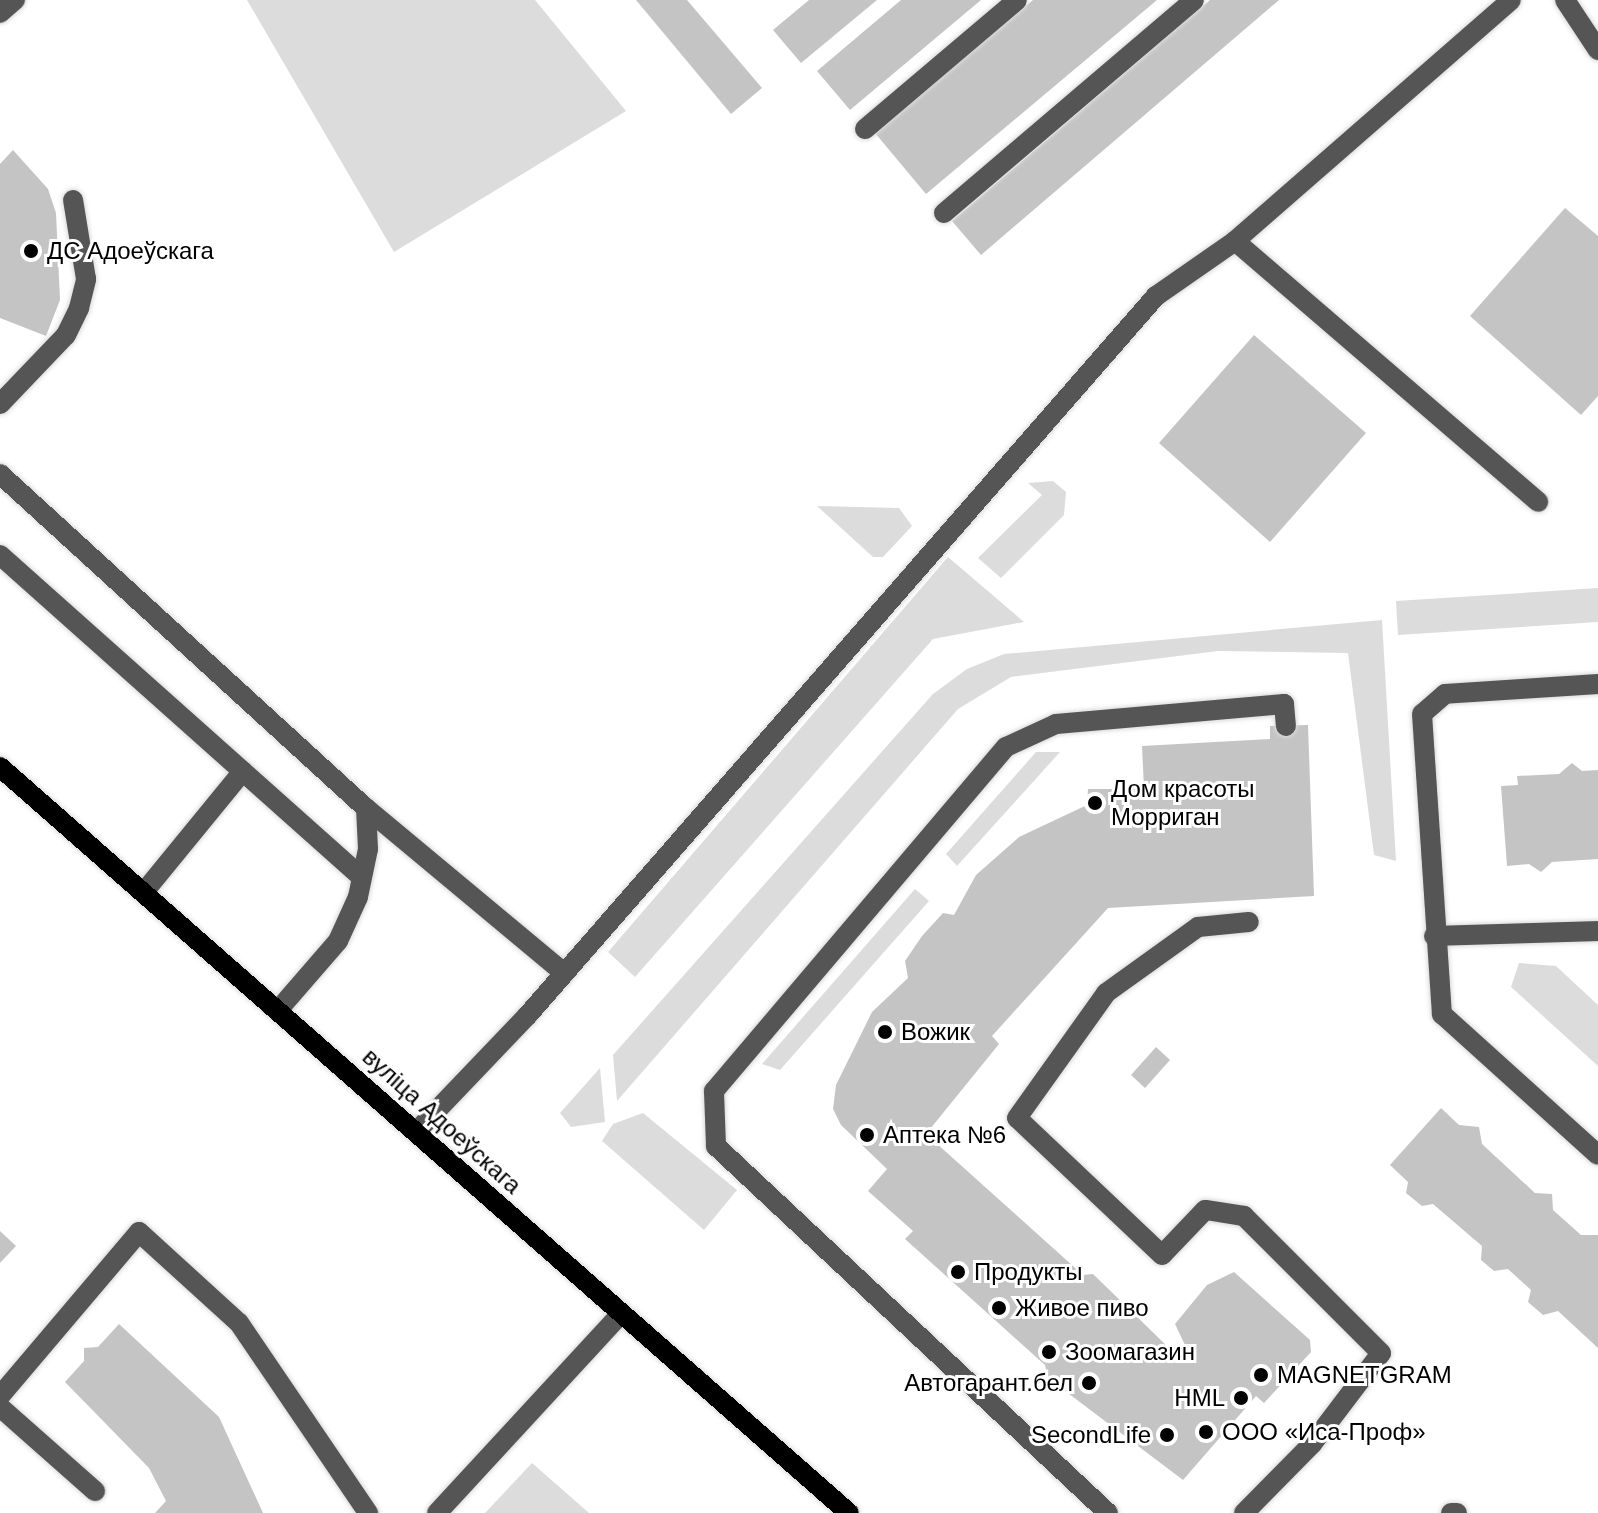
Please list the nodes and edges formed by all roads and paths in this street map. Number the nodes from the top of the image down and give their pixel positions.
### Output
1 (15, 0) edge
2 (1017, 0) edge
3 (1194, 0) edge
4 (1511, 0) edge
5 (1565, 0) edge
6 (0, 13) edge
7 (1598, 50) edge
8 (865, 129) dead end
9 (73, 200) dead end
10 (944, 213) dead end
11 (1235, 241) junction
12 (0, 404) edge
13 (0, 474) edge
14 (1538, 502) dead end
15 (0, 555) edge
16 (1598, 684) edge
17 (1286, 726) dead end
18 (0, 767) edge
19 (243, 771) junction
20 (366, 808) junction
21 (362, 877) junction
22 (144, 892) junction
23 (1249, 922) dead end
24 (1598, 931) edge
25 (1434, 936) junction
26 (564, 973) junction
27 (279, 1009) junction
28 (416, 1132) junction
29 (1598, 1155) edge
30 (619, 1316) junction
31 (0, 1396) edge
32 (0, 1407) edge
33 (95, 1491) dead end
34 (368, 1513) edge
35 (437, 1513) edge
36 (849, 1513) edge
37 (1108, 1513) edge
38 (1244, 1513) edge

1 - 6 lane
2 - 8 lane
3 - 10 lane
4 - 11 lane
5 - 7 lane
9 - 12 lane
11 - 14 lane
11 - 26 lane
13 - 20 lane
15 - 19 lane
16 - 25 lane
17 - 37 lane
18 - 22 main road, вуліца Адоеўскага
19 - 21 lane
19 - 22 lane
20 - 21 lane
20 - 26 lane
21 - 27 lane
22 - 27 main road, вуліца Адоеўскага
23 - 38 lane
24 - 25 lane
25 - 29 lane
26 - 28 lane
27 - 28 main road, вуліца Адоеўскага
28 - 30 main road, вуліца Адоеўскага
30 - 35 lane
30 - 36 main road, вуліца Адоеўскага
31 - 34 lane
32 - 33 lane

